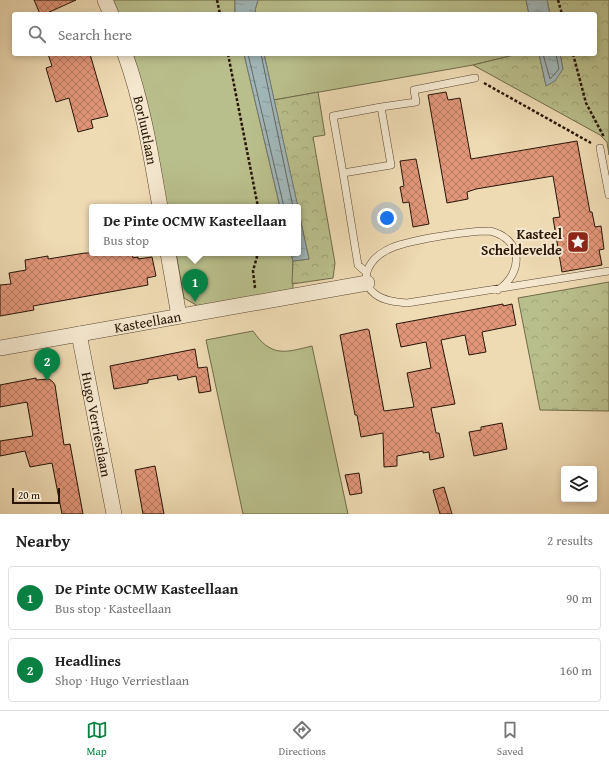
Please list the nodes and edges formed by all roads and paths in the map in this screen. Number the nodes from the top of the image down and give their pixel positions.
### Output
1 (105, 0) edge
2 (217, 0) edge
3 (558, 0) edge
4 (110, 12) edge
5 (220, 12) edge
6 (561, 12) edge
7 (126, 56) edge
8 (228, 56) edge
9 (574, 56) edge
10 (475, 78) joint
11 (381, 107) junction
12 (600, 148) junction
13 (343, 174) junction
14 (609, 195) edge
15 (159, 204) edge
16 (257, 204) edge
17 (169, 256) edge
18 (257, 256) edge
19 (609, 271) edge
20 (367, 278) junction
21 (498, 290) junction
22 (256, 302) junction
23 (179, 316) junction
24 (79, 334) junction
25 (0, 348) edge
26 (114, 514) edge

1 - 4 street
2 - 5 path
3 - 6 path
7 - 15 street, Borluutlaan
8 - 16 path
9 - 12 path
10 - 11 lane
10 - 12 path
11 - 13 lane
11 - 13 lane
12 - 14 lane
13 - 20 lane
17 - 23 street
18 - 22 path
19 - 21 lane
20 - 21 lane
20 - 21 lane
20 - 22 street, Kasteellaan
22 - 23 street, Kasteellaan
23 - 24 street, Kasteellaan
24 - 25 street, Kasteellaan
24 - 26 street, Hugo Verriestlaan

